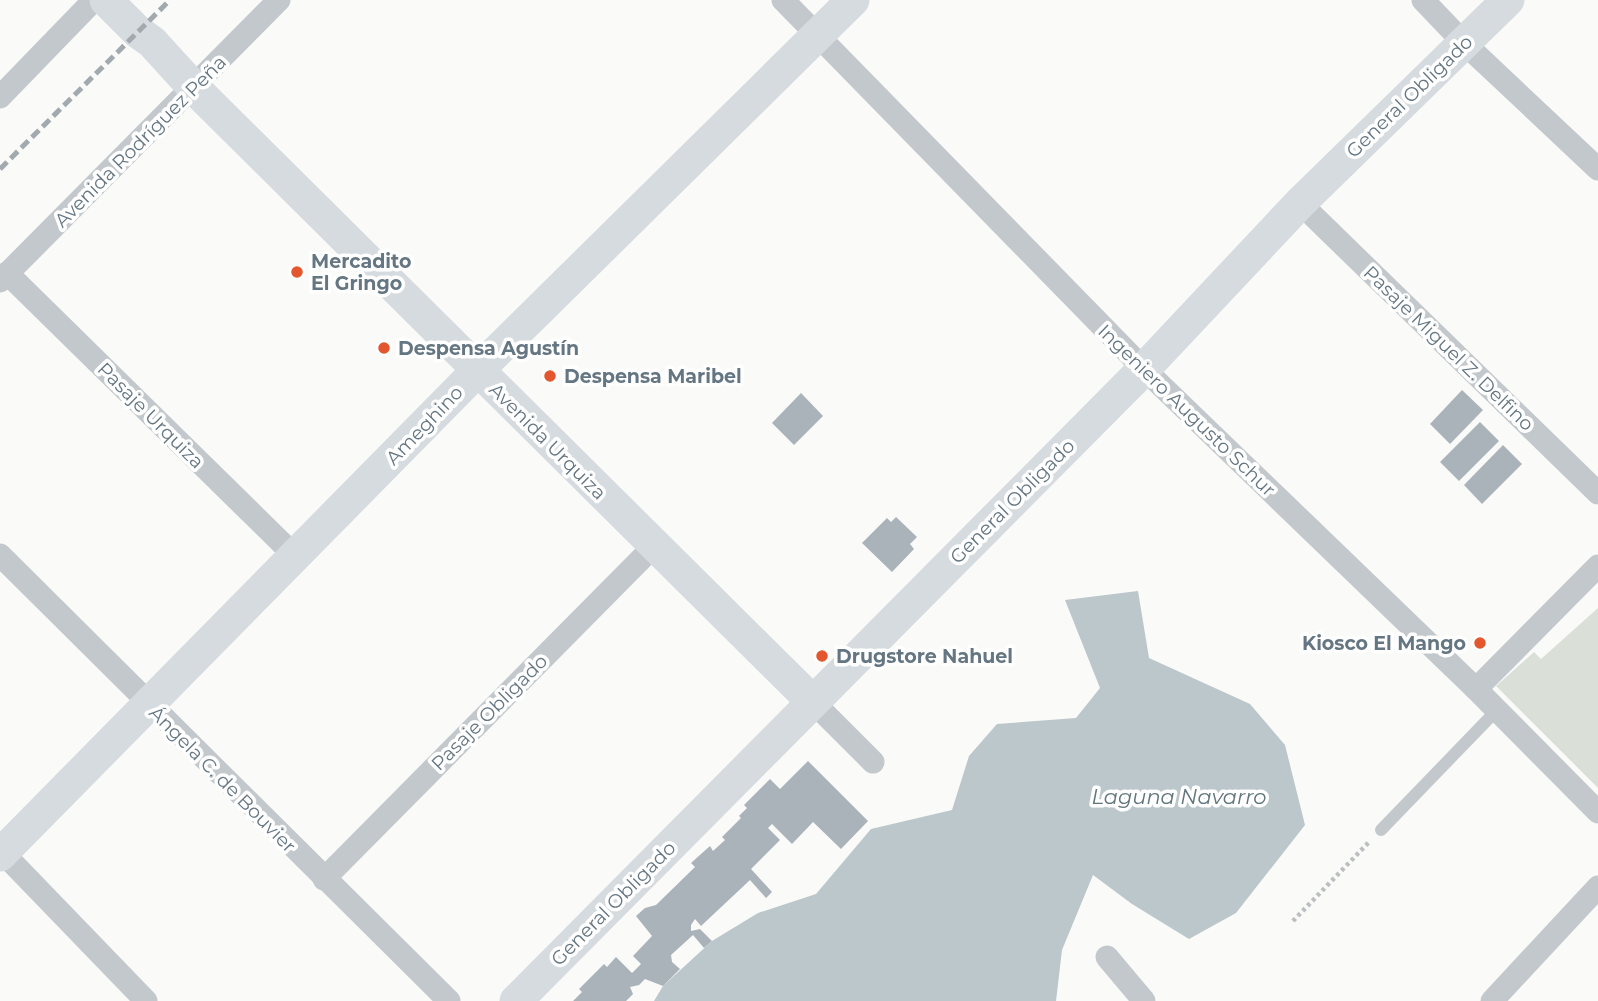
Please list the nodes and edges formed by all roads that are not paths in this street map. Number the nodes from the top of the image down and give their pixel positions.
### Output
1 (94, 0) edge
2 (106, 0) edge
3 (279, 0) edge
4 (783, 0) edge
5 (853, 0) edge
6 (1423, 0) edge
7 (1508, 0) edge
8 (818, 35) junction
9 (1464, 43) junction
10 (194, 88) junction
11 (0, 97) edge
12 (1598, 169) edge
13 (1300, 204) junction
14 (4, 277) edge
15 (1144, 369) junction
16 (477, 371) junction
17 (1598, 493) edge
18 (653, 546) junction
19 (0, 555) edge
20 (296, 557) junction
21 (1598, 566) edge
22 (1476, 689) junction
23 (812, 701) junction
24 (149, 704) junction
25 (1496, 711) junction
26 (873, 762) dead end
27 (1598, 812) edge
28 (1381, 830) road end
29 (1, 854) edge
30 (324, 879) junction
31 (1598, 887) edge
32 (1107, 957) dead end
33 (146, 1001) edge
34 (449, 1001) edge
35 (516, 1001) edge
36 (1144, 1001) edge
37 (1492, 1001) edge

1 - 11 street
2 - 10 street, Avenida Urquiza
3 - 10 street, Avenida Rodríguez Peña
4 - 8 street, Ingeniero Augusto Schur
5 - 8 street, Ameghino
6 - 9 street
7 - 9 street, General Obligado
8 - 15 street, Ingeniero Augusto Schur
8 - 16 street, Ameghino
9 - 12 street
9 - 13 street, General Obligado
10 - 14 street, Avenida Rodríguez Peña
10 - 16 street, Avenida Urquiza
13 - 15 street, General Obligado
13 - 17 street, Pasaje Miguel Z. Delfino
14 - 20 street, Pasaje Urquiza
15 - 22 street, Ingeniero Augusto Schur
15 - 23 street, General Obligado
16 - 18 street, Avenida Urquiza
16 - 20 street, Ameghino
18 - 23 street, Avenida Urquiza
18 - 30 street, Pasaje Obligado
19 - 24 street, Ángela C. de Bouvier
20 - 24 street, Ameghino
21 - 22 street
22 - 25 street, Ingeniero Augusto Schur
23 - 26 street, Avenida Urquiza
23 - 35 street, General Obligado
24 - 29 street, Ameghino
24 - 30 street, Ángela C. de Bouvier
25 - 27 street, Ingeniero Augusto Schur
25 - 28 lane
29 - 33 street
30 - 34 street, Ángela C. de Bouvier
31 - 37 street
32 - 36 street

